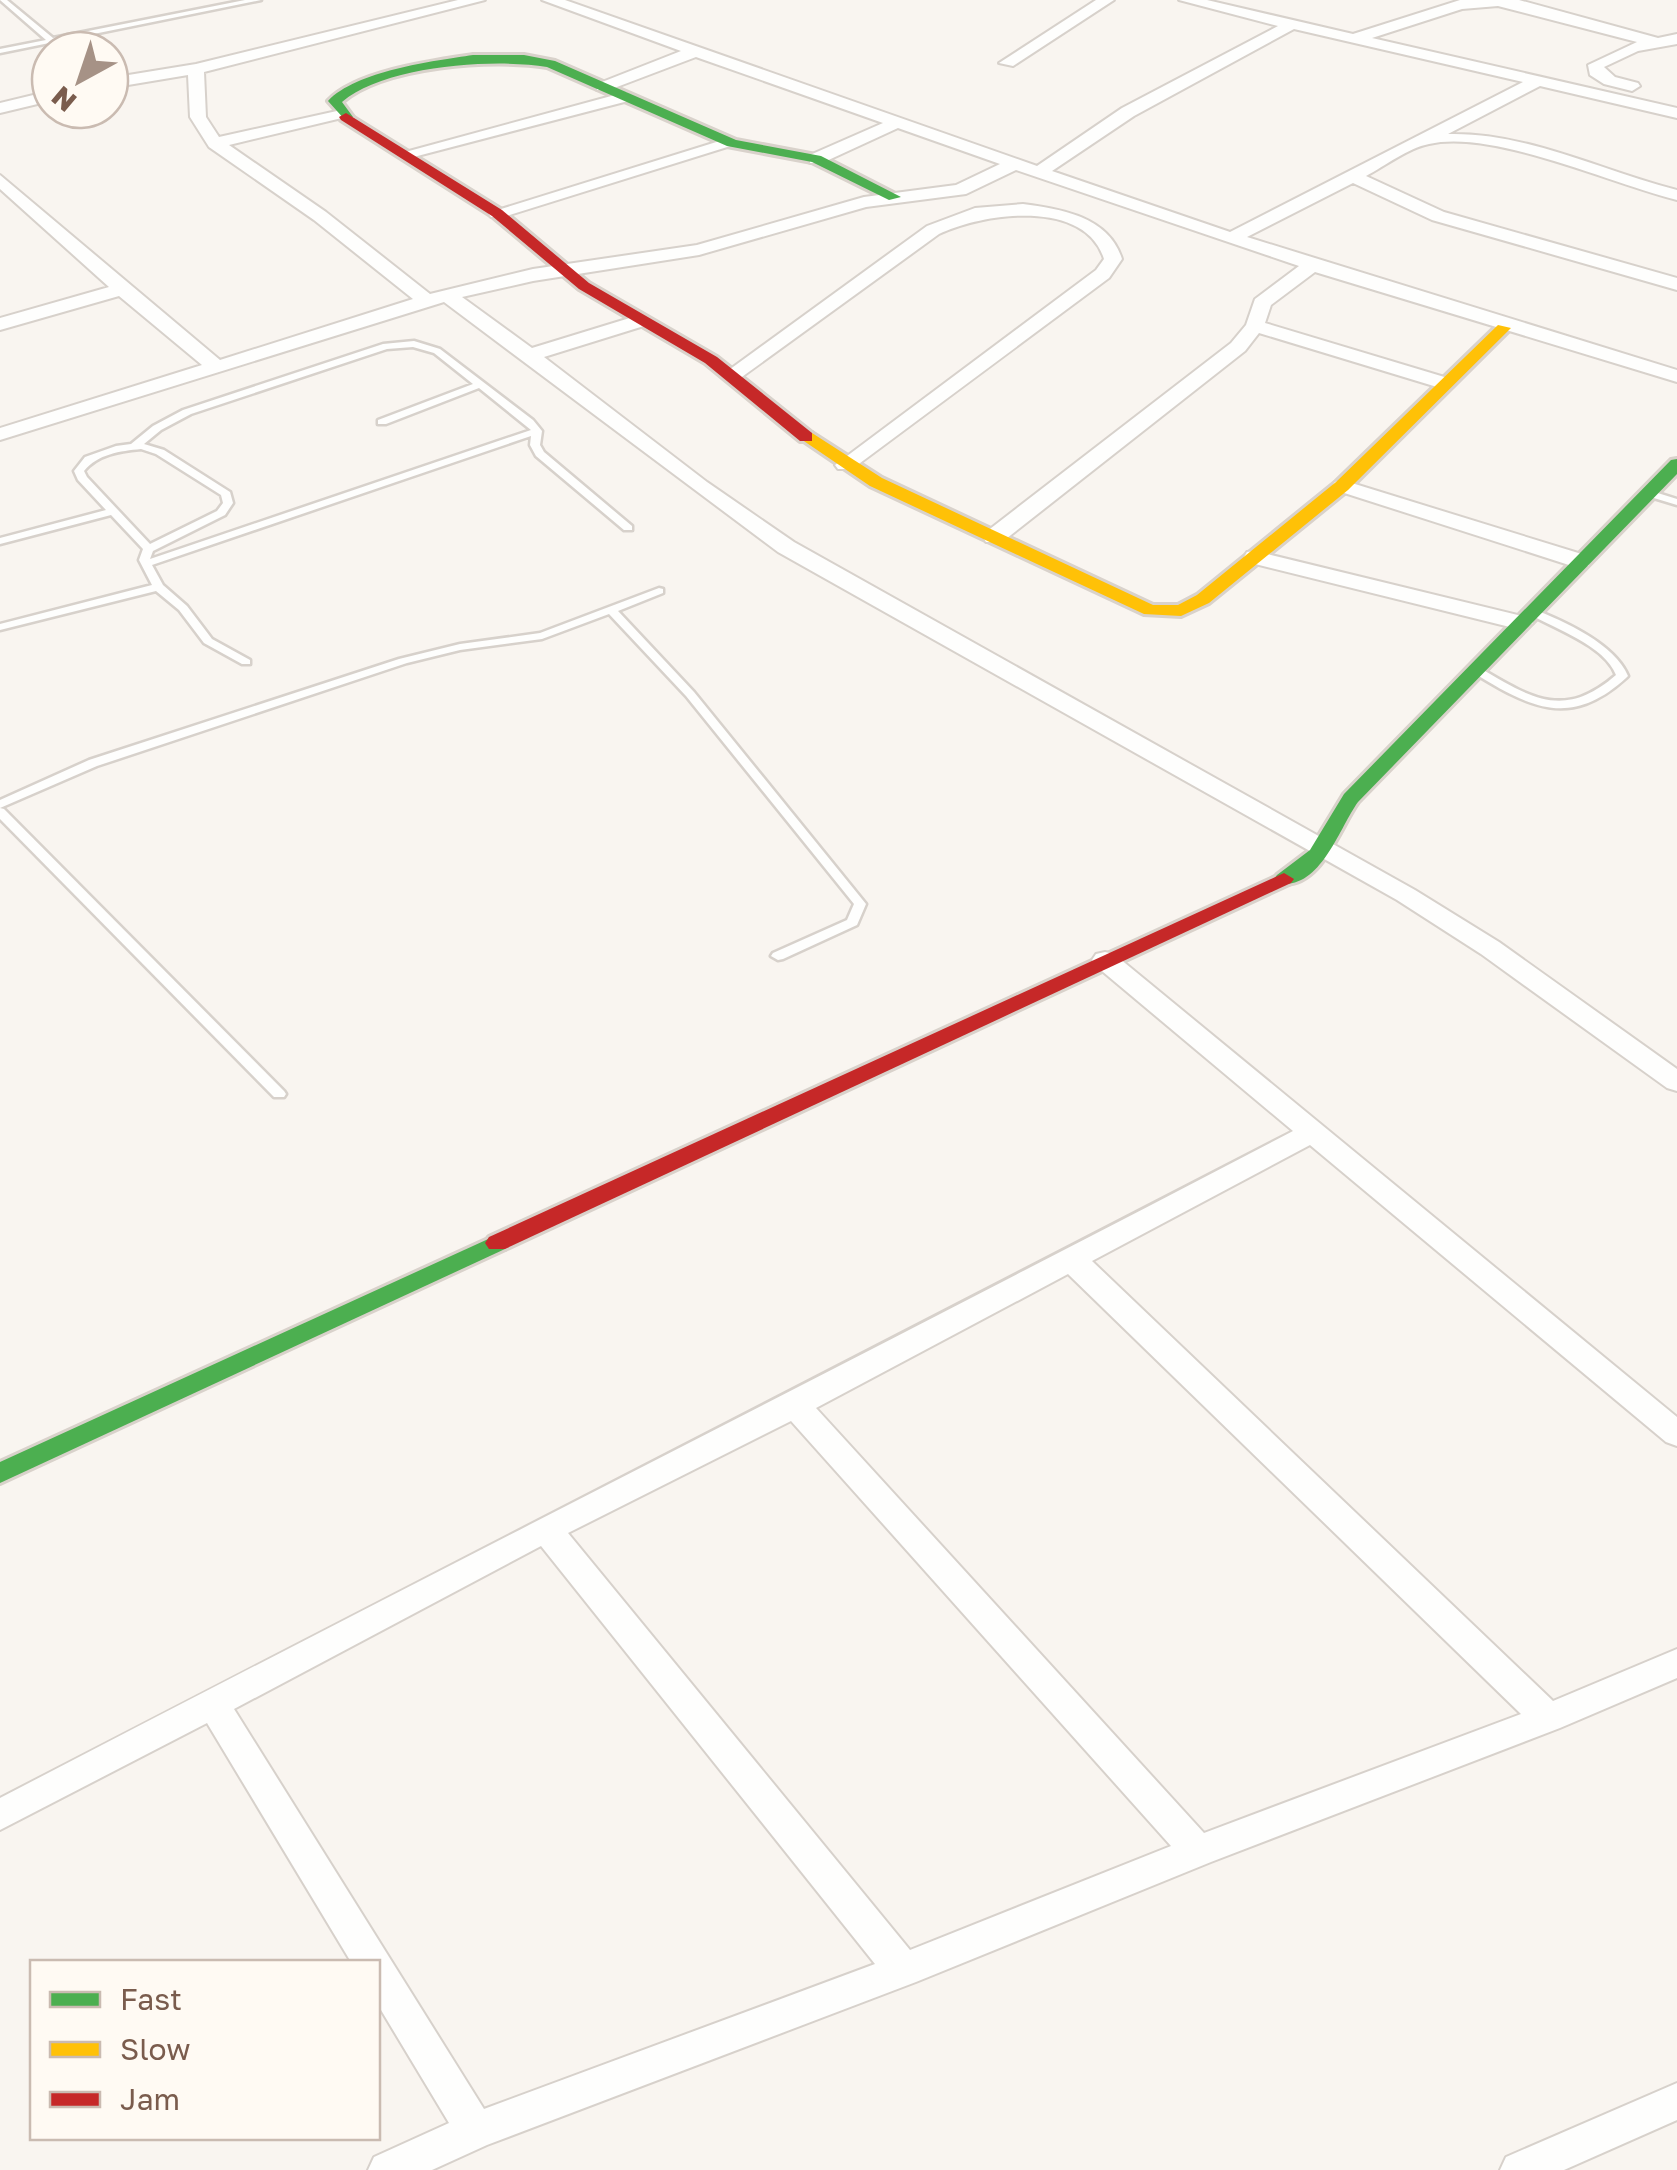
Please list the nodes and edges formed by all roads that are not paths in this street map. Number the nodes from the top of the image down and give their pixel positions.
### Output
1 (2, 0) edge
2 (188, 0) edge
3 (257, 0) edge
4 (477, 0) edge
5 (550, 0) edge
6 (1106, 0) edge
7 (1187, 0) edge
8 (1502, 0) edge
9 (202, 10) junction
10 (1293, 24) junction
11 (39, 30) edge
12 (101, 30) edge
13 (1353, 38) junction
14 (1668, 41) edge
15 (30, 44) edge
16 (0, 50) edge
17 (696, 51) junction
18 (1007, 63) dead end
19 (196, 69) junction
20 (130, 80) edge
21 (1540, 80) junction
22 (603, 86) junction
23 (1677, 95) edge
24 (626, 97) junction
25 (30, 101) edge
26 (0, 108) edge
27 (340, 113) junction
28 (1677, 113) edge
29 (1470, 117) junction
30 (899, 122) junction
31 (1426, 139) junction
32 (732, 143) junction
33 (215, 144) junction
34 (1503, 144) junction
35 (406, 154) junction
36 (816, 160) junction
37 (1017, 164) junction
38 (1040, 171) junction
39 (1353, 176) junction
40 (0, 180) edge
41 (986, 180) junction
42 (1677, 195) edge
43 (894, 197) junction
44 (1002, 210) junction
45 (497, 213) junction
46 (1232, 238) junction
47 (1310, 266) junction
48 (562, 270) junction
49 (1677, 284) edge
50 (122, 289) junction
51 (437, 299) junction
52 (640, 320) junction
53 (0, 324) edge
54 (1256, 326) junction
55 (1503, 328) junction
56 (532, 354) junction
57 (218, 368) junction
58 (732, 376) junction
59 (1677, 376) edge
60 (1444, 382) junction
61 (482, 384) junction
62 (382, 422) dead end
63 (537, 431) junction
64 (0, 434) edge
65 (135, 446) junction
66 (1677, 464) edge
67 (845, 465) junction
68 (1342, 486) junction
69 (1648, 494) junction
70 (1677, 502) edge
71 (114, 511) junction
72 (628, 528) dead end
73 (994, 538) junction
74 (0, 541) edge
75 (150, 548) junction
76 (1255, 556) junction
77 (1580, 561) junction
78 (145, 564) junction
79 (158, 587) junction
80 (659, 591) dead end
81 (612, 611) junction
82 (1527, 618) junction
83 (0, 627) edge
84 (246, 662) dead end
85 (1476, 670) junction
86 (0, 804) edge
87 (0, 812) edge
88 (1326, 848) junction
89 (778, 956) dead end
90 (1105, 960) junction
91 (1677, 1082) edge
92 (279, 1094) dead end
93 (1313, 1132) junction
94 (1070, 1258) junction
95 (795, 1405) junction
96 (1677, 1434) edge
97 (0, 1473) edge
98 (546, 1530) junction
99 (1677, 1663) edge
100 (212, 1702) junction
101 (1548, 1718) junction
102 (0, 1815) edge
103 (1198, 1851) junction
104 (371, 1960) edge
105 (902, 1970) junction
106 (380, 1975) edge
107 (1677, 2101) edge
108 (475, 2131) junction
109 (388, 2170) edge
110 (1520, 2170) edge

1 - 11 lane
2 - 9 lane
3 - 9 lane
4 - 19 street
5 - 17 street
6 - 18 street
7 - 10 street
8 - 13 street
8 - 14 street
9 - 12 lane
10 - 13 street
10 - 38 street
13 - 21 street
14 - 23 street
15 - 16 lane
17 - 22 street
17 - 30 street
19 - 20 street
19 - 33 street
21 - 28 street
21 - 29 street
22 - 24 street
22 - 27 street
24 - 32 street
24 - 35 street
25 - 26 street
27 - 33 street
27 - 35 street
29 - 31 street
29 - 34 street
30 - 36 street
30 - 37 street
31 - 34 street
31 - 39 street
32 - 36 street
32 - 45 street
33 - 51 street
34 - 42 street
35 - 45 street
36 - 43 street
37 - 38 street
37 - 41 street
38 - 46 street
39 - 46 street
39 - 49 street
40 - 50 street
41 - 43 street
41 - 44 street
43 - 48 street
44 - 58 street
44 - 67 street
45 - 48 street
46 - 47 street
47 - 54 street
47 - 55 street
48 - 51 street
48 - 52 street
50 - 53 street
50 - 57 street
51 - 56 street
51 - 57 street
52 - 56 street
52 - 58 street
54 - 60 street
54 - 73 street
55 - 59 street
55 - 60 street
56 - 88 street
57 - 64 street
58 - 67 street
60 - 68 street
61 - 62 lane
61 - 63 lane
61 - 65 lane
63 - 72 lane
63 - 78 lane
65 - 71 lane
65 - 75 lane
66 - 69 street
67 - 73 street
68 - 76 street
68 - 77 street
69 - 70 lane
69 - 77 street
71 - 74 lane
71 - 75 lane
73 - 76 street
75 - 78 lane
76 - 82 street
77 - 82 street
78 - 79 lane
79 - 83 lane
79 - 84 lane
80 - 81 lane
81 - 86 lane
81 - 89 lane
82 - 85 street
82 - 85 lane
85 - 88 street
87 - 92 lane
88 - 90 street
88 - 91 street
90 - 93 street
90 - 97 street
93 - 94 street
93 - 96 street
94 - 95 street
94 - 101 street
95 - 98 street
95 - 103 street
98 - 100 street
98 - 105 street
99 - 101 street
100 - 102 street
100 - 104 street
101 - 103 street
103 - 105 street
105 - 108 street
106 - 108 street
107 - 110 street
108 - 109 street

